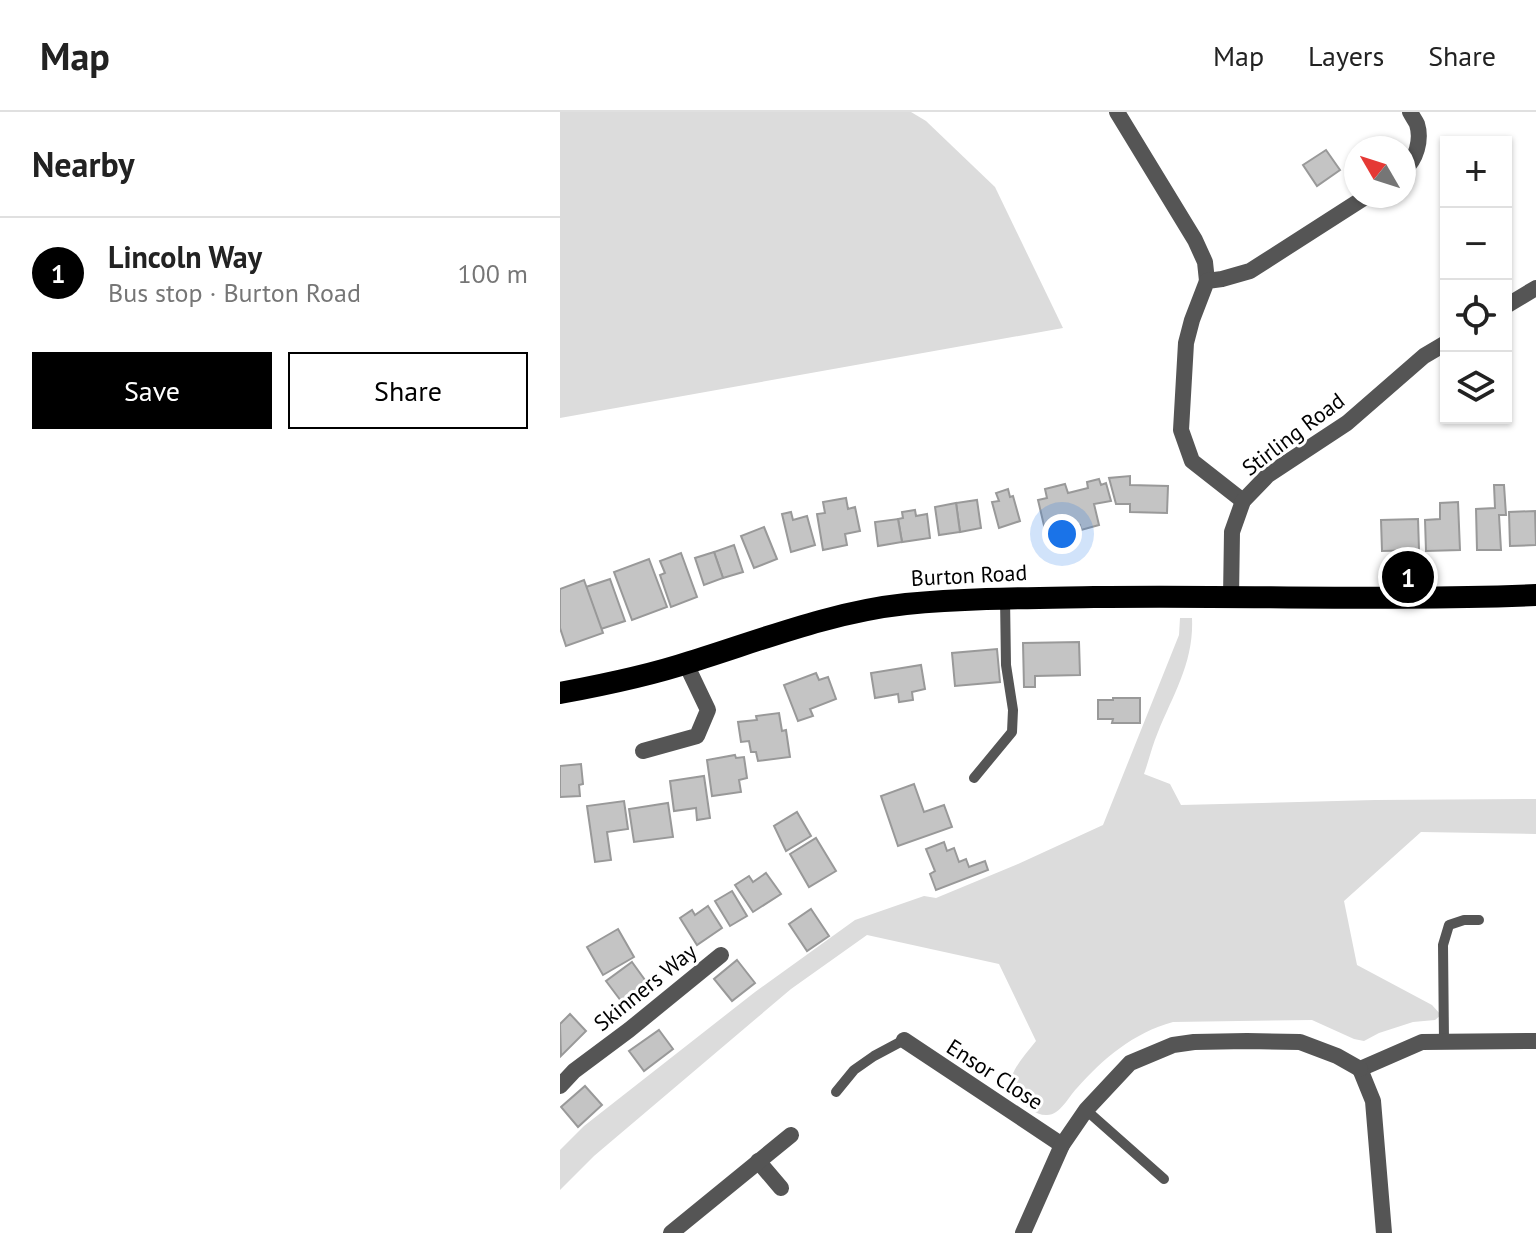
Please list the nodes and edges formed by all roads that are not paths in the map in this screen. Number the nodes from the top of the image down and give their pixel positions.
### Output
1 (1117, 112) edge
2 (1410, 112) edge
3 (1416, 151) edge
4 (1348, 208) edge
5 (1207, 281) junction
6 (1536, 288) edge
7 (1512, 302) edge
8 (1440, 347) edge
9 (1243, 501) junction
10 (1536, 595) edge
11 (1231, 597) junction
12 (1005, 598) junction
13 (686, 664) junction
14 (560, 693) edge
15 (643, 751) dead end
16 (974, 778) dead end
17 (1479, 920) dead end
18 (721, 955) dead end
19 (904, 1040) joint
20 (1444, 1041) junction
21 (1536, 1041) edge
22 (1360, 1069) junction
23 (560, 1086) edge
24 (836, 1092) dead end
25 (1086, 1110) junction
26 (791, 1135) dead end
27 (1062, 1145) junction
28 (758, 1161) junction
29 (1164, 1179) dead end
30 (781, 1188) dead end
31 (671, 1233) edge
32 (1023, 1233) edge
33 (1384, 1233) edge

1 - 5 street
2 - 3 street
4 - 5 street
5 - 9 street
6 - 7 street
8 - 9 street, Stirling Road
9 - 11 street, Stirling Road
10 - 11 highway, Burton Road
11 - 12 highway, Burton Road
12 - 13 highway, Burton Road
12 - 16 lane
13 - 14 highway, Burton Road
13 - 15 street
17 - 20 lane
18 - 23 street, Skinners Way
19 - 24 lane
19 - 27 street, Ensor Close
20 - 21 street
20 - 22 street
22 - 25 street
22 - 33 street
25 - 27 street
25 - 29 lane
26 - 28 street
27 - 32 street
28 - 30 street
28 - 31 street

